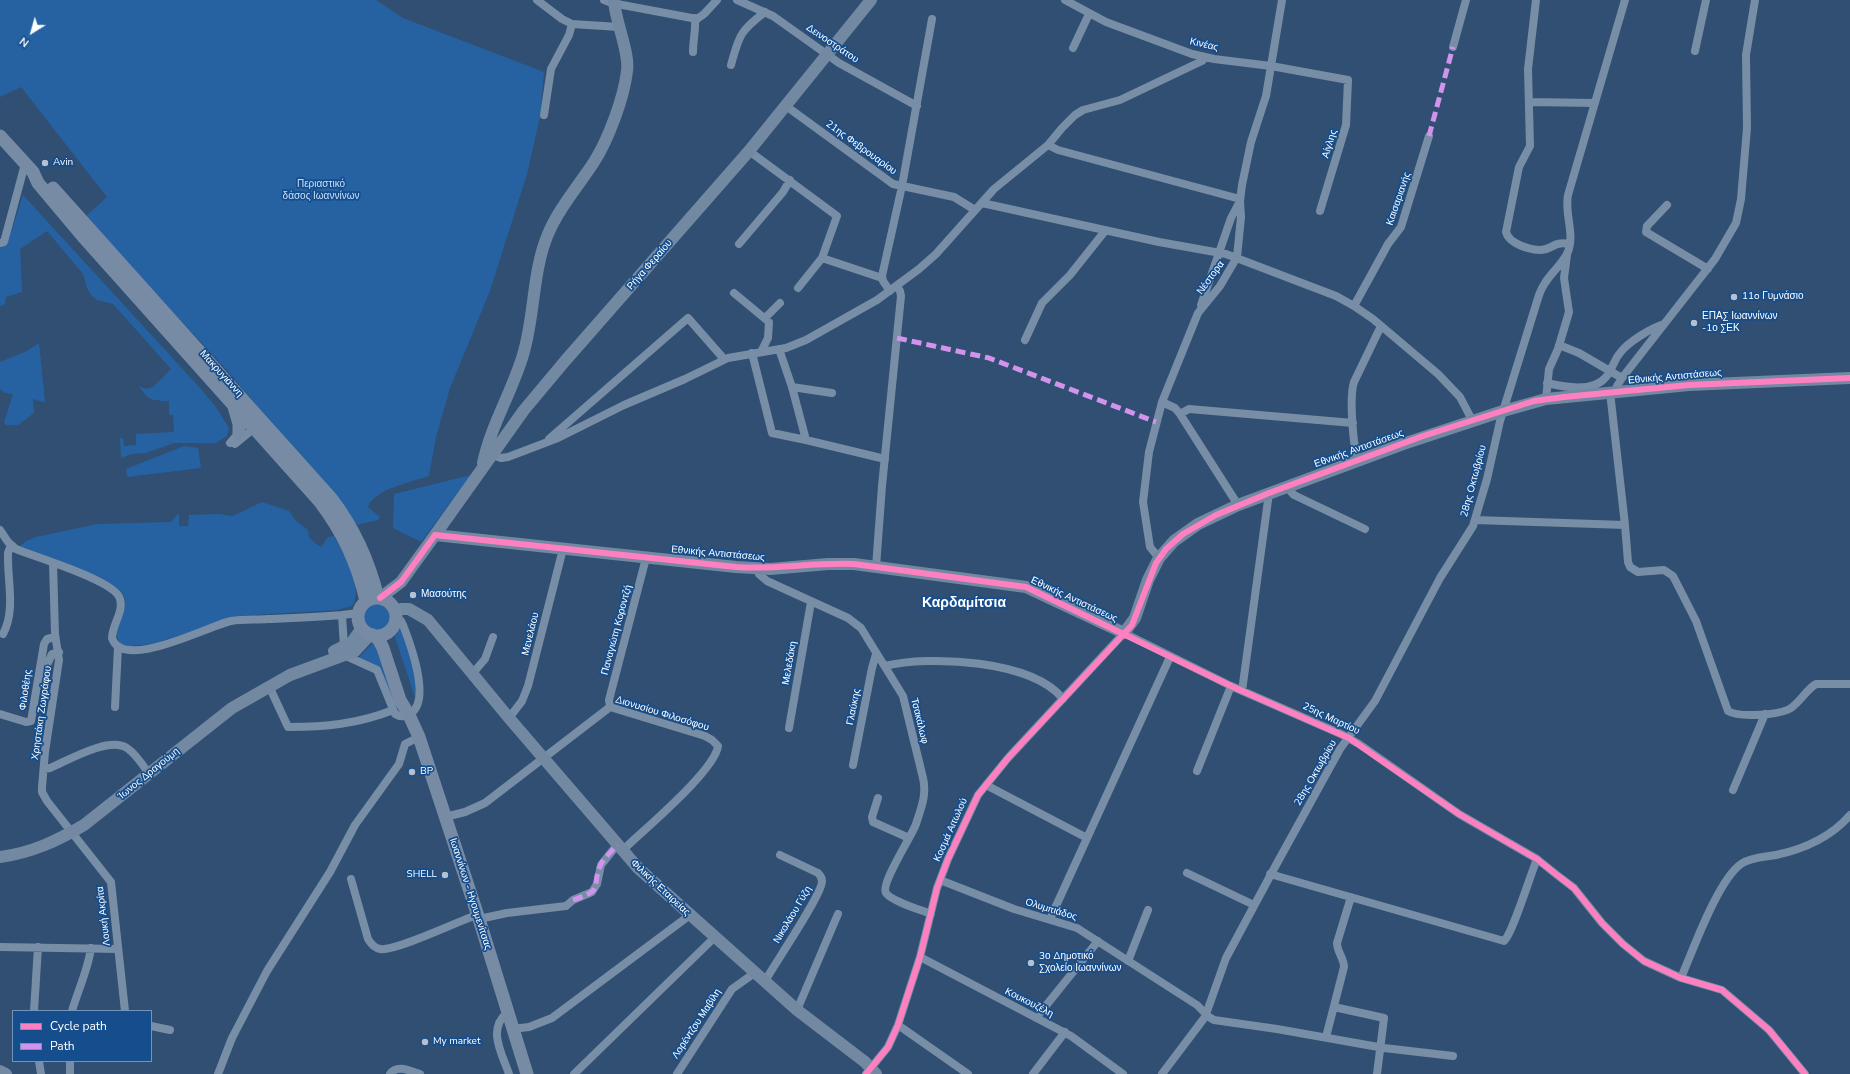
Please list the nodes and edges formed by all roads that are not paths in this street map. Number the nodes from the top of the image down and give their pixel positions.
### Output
1 (536, 0) edge
2 (717, 0) edge
3 (737, 0) edge
4 (871, 0) edge
5 (1065, 0) edge
6 (1282, 0) edge
7 (1466, 0) edge
8 (1536, 0) edge
9 (1625, 0) edge
10 (1706, 0) edge
11 (1755, 0) edge
12 (611, 1) edge
13 (765, 12) junction
14 (1089, 14) junction
15 (696, 18) junction
16 (932, 19) dead end
17 (572, 24) junction
18 (619, 27) junction
19 (1072, 48) dead end
20 (1453, 48) dead end
21 (1695, 51) dead end
22 (693, 52) dead end
23 (827, 54) junction
24 (1205, 57) junction
25 (731, 65) dead end
26 (1271, 66) junction
27 (1348, 80) joint
28 (1530, 102) junction
29 (1595, 103) junction
30 (786, 106) junction
31 (917, 106) junction
32 (544, 115) dead end
33 (0, 136) edge
34 (1429, 136) dead end
35 (1048, 145) junction
36 (749, 151) junction
37 (29, 168) junction
38 (790, 180) junction
39 (902, 186) junction
40 (1240, 200) junction
41 (982, 203) junction
42 (1667, 205) dead end
43 (975, 210) junction
44 (1320, 211) dead end
45 (1105, 231) junction
46 (0, 243) edge
47 (738, 244) dead end
48 (1569, 244) junction
49 (1220, 253) junction
50 (1567, 253) junction
51 (1237, 257) junction
52 (822, 258) junction
53 (1708, 269) junction
54 (882, 278) junction
55 (798, 288) dead end
56 (893, 289) junction
57 (734, 293) dead end
58 (780, 303) dead end
59 (1354, 306) junction
60 (1198, 314) junction
61 (765, 318) junction
62 (1666, 324) junction
63 (1381, 326) junction
64 (1025, 340) dead end
65 (1559, 345) junction
66 (779, 349) junction
67 (762, 352) junction
68 (752, 353) junction
69 (724, 359) junction
70 (1610, 371) junction
71 (1622, 378) junction
72 (1850, 378) edge
73 (1547, 383) junction
74 (792, 387) junction
75 (1613, 392) junction
76 (832, 393) dead end
77 (1546, 399) junction
78 (1162, 402) junction
79 (233, 403) junction
80 (1503, 410) junction
81 (1180, 414) junction
82 (1472, 420) junction
83 (256, 421) junction
84 (1353, 423) junction
85 (806, 440) junction
86 (234, 441) junction
87 (549, 442) junction
88 (492, 456) junction
89 (885, 459) junction
90 (1358, 460) junction
91 (482, 470) junction
92 (1287, 487) junction
93 (1269, 494) junction
94 (1238, 505) junction
95 (1475, 520) junction
96 (1626, 525) junction
97 (1366, 529) dead end
98 (0, 530) edge
99 (435, 535) junction
100 (11, 545) junction
101 (563, 549) junction
102 (646, 558) junction
103 (1159, 558) junction
104 (53, 563) junction
105 (876, 567) junction
106 (757, 569) junction
107 (401, 582) junction
108 (375, 599) junction
109 (810, 602) junction
110 (359, 613) junction
111 (395, 613) junction
112 (342, 615) junction
113 (390, 630) junction
114 (369, 633) junction
115 (1124, 633) junction
116 (2, 634) dead end
117 (55, 637) junction
118 (493, 637) dead end
119 (118, 647) junction
120 (344, 651) junction
121 (59, 652) junction
122 (876, 654) junction
123 (1170, 657) junction
124 (885, 666) junction
125 (473, 673) junction
126 (38, 679) junction
127 (1850, 684) edge
128 (269, 686) junction
129 (1231, 686) junction
130 (1242, 691) junction
131 (1063, 699) junction
132 (610, 707) junction
133 (115, 708) dead end
134 (393, 710) junction
135 (0, 714) edge
136 (1765, 714) junction
137 (409, 715) junction
138 (509, 718) junction
139 (789, 728) dead end
140 (419, 737) junction
141 (1349, 738) junction
142 (543, 757) junction
143 (852, 765) dead end
144 (44, 769) junction
145 (1197, 771) dead end
146 (149, 774) junction
147 (986, 785) junction
148 (1733, 790) dead end
149 (878, 798) dead end
150 (1850, 815) edge
151 (445, 817) junction
152 (72, 832) junction
153 (910, 838) junction
154 (1087, 838) junction
155 (619, 848) junction
156 (780, 855) dead end
157 (0, 857) edge
158 (1537, 859) junction
159 (1187, 872) dead end
160 (1270, 874) junction
161 (351, 879) dead end
162 (940, 880) junction
163 (1351, 897) junction
164 (1254, 905) junction
165 (1148, 910) dead end
166 (838, 914) dead end
167 (931, 914) junction
168 (690, 915) junction
169 (478, 917) junction
170 (1050, 919) junction
171 (715, 937) junction
172 (1098, 941) junction
173 (0, 947) edge
174 (38, 947) junction
175 (91, 948) junction
176 (118, 949) junction
177 (920, 957) junction
178 (1128, 961) junction
179 (756, 972) junction
180 (1681, 978) junction
181 (765, 981) junction
182 (1334, 1007) junction
183 (34, 1010) edge
184 (72, 1010) edge
185 (125, 1010) edge
186 (797, 1010) junction
187 (507, 1013) junction
188 (1206, 1014) junction
189 (1036, 1018) junction
190 (898, 1025) junction
191 (152, 1026) edge
192 (512, 1029) junction
193 (170, 1030) dead end
194 (1065, 1032) junction
195 (1326, 1037) junction
196 (1381, 1047) junction
197 (1453, 1056) dead end
198 (39, 1062) edge
199 (70, 1062) edge
200 (0, 1071) edge
201 (871, 1072) edge
202 (6, 1074) edge
203 (41, 1074) edge
204 (70, 1074) edge
205 (218, 1074) edge
206 (390, 1074) edge
207 (420, 1074) edge
208 (509, 1074) edge
209 (527, 1074) edge
210 (574, 1074) edge
211 (677, 1074) edge
212 (968, 1074) edge
213 (1033, 1074) edge
214 (1123, 1074) edge
215 (1162, 1074) edge
216 (1377, 1074) edge
217 (1805, 1074) edge

1 - 17 street
2 - 15 street
3 - 13 street, Δεινοστράτου
4 - 23 street, Ρήγα Φεραίου
5 - 14 street, Κινέας
6 - 26 street, Νέστορα
7 - 20 street
8 - 28 street
9 - 29 street
10 - 21 street
11 - 53 street
12 - 15 street
12 - 18 street
13 - 23 street, Δεινοστράτου
13 - 25 street
14 - 19 street
14 - 24 street, Κινέας
15 - 22 street
16 - 31 street
17 - 18 street
17 - 32 street
18 - 91 street
23 - 30 street, Ρήγα Φεραίου
23 - 31 street, Δεινοστράτου
24 - 26 street, Κινέας
24 - 35 street
26 - 27 street, Κινέας
26 - 40 street, Νέστορα
27 - 44 street, Αίγλης
28 - 29 street
28 - 48 street
29 - 48 street
30 - 36 street, Ρήγα Φεραίου
30 - 39 street, 21ης Φεβρουαρίου
31 - 39 street
33 - 37 main road, Μακρυγιάννη
34 - 59 street, Καισαριανής
35 - 40 street
35 - 41 street
36 - 38 street
36 - 88 street, Ρήγα Φεραίου
37 - 46 street
37 - 79 main road, Μακρυγιάννη
37 - 83 main road, Μακρυγιάννη
38 - 47 street
38 - 52 street
39 - 43 street, 21ης Φεβρουαρίου
39 - 54 street
40 - 49 street
40 - 51 street, Νέστορα
41 - 43 street
41 - 45 street
42 - 53 street
43 - 56 street
45 - 49 street
45 - 64 street
48 - 50 street
49 - 51 street
49 - 60 street
50 - 65 street
50 - 80 street, 28ης Οκτωβρίου
51 - 59 street
51 - 60 street, Νέστορα
52 - 54 street
52 - 55 street
53 - 62 street
54 - 56 street
56 - 66 street
56 - 89 street
57 - 61 street
58 - 61 street
59 - 63 street
60 - 78 street, Νέστορα
61 - 67 street
62 - 70 street
62 - 71 street
63 - 82 street
63 - 84 street
65 - 70 street
65 - 73 street
66 - 67 street
66 - 74 street
67 - 68 street
68 - 69 street
68 - 85 street
69 - 87 street
69 - 87 street
70 - 71 street
70 - 73 street
71 - 75 street
72 - 75 street, Εθνικής Αντιστάσεως
73 - 77 street
74 - 76 street
74 - 85 street
75 - 77 street, Εθνικής Αντιστάσεως
75 - 96 street
77 - 80 street, Εθνικής Αντιστάσεως
78 - 81 street
78 - 103 street, Νέστορα
79 - 83 main road, Μακρυγιάννη
79 - 86 main road
80 - 82 street, Εθνικής Αντιστάσεως
80 - 95 street, 28ης Οκτωβρίου
81 - 84 street
81 - 94 street
82 - 90 street, Εθνικής Αντιστάσεως
83 - 86 street
83 - 86 street
83 - 108 main road, Μακρυγιάννη
84 - 90 street
85 - 89 street
87 - 88 street
88 - 91 street, Ρήγα Φεραίου
89 - 105 street
90 - 92 street, Εθνικής Αντιστάσεως
91 - 99 street, Ρήγα Φεραίου
92 - 93 street, Εθνικής Αντιστάσεως
92 - 97 street
93 - 94 street, Εθνικής Αντιστάσεως
93 - 130 street
94 - 103 street, Εθνικής Αντιστάσεως
95 - 96 street
95 - 141 street, 28ης Οκτωβρίου
96 - 136 street
98 - 100 street
99 - 101 street, Εθνικής Αντιστάσεως
99 - 107 street
100 - 104 street
100 - 116 street
101 - 102 street, Εθνικής Αντιστάσεως
101 - 138 street, Μενελάου
102 - 106 street, Εθνικής Αντιστάσεως
102 - 132 street, Παναγιώτη Κοροντζή
103 - 115 street, Εθνικής Αντιστάσεως
104 - 117 street, Χρηστάκη Ζωγράφου
104 - 119 street
105 - 106 street, Εθνικής Αντιστάσεως
105 - 115 street, Εθνικής Αντιστάσεως
106 - 109 street, Τσακάλωφ
107 - 108 street
107 - 111 street
108 - 110 main road
108 - 111 main road
109 - 122 street, Τσακάλωφ
109 - 139 street, Μελεδάκη
110 - 112 street
110 - 114 main road
111 - 113 main road
111 - 125 street, Φιλικής Εταιρείας
111 - 137 street
112 - 119 street
112 - 120 street
113 - 114 main road
113 - 137 main road, Ιωαννίνων - Ηγουμενίτσας
114 - 120 street
114 - 137 main road, Ιωαννίνων - Ηγουμενίτσας
115 - 123 street, 25ης Μαρτίου
115 - 131 street, Κοσμά Αιτωλού
117 - 121 street, Χρηστάκη Ζωγράφου
117 - 126 street, Φιλοθέης
118 - 125 street
119 - 133 street
120 - 128 street, Ίωνος Δραγούμη
120 - 134 street
121 - 126 street
121 - 144 street, Χρηστάκη Ζωγράφου
122 - 124 street, Τσακάλωφ
122 - 143 street, Γλαύκης
123 - 129 street, 25ης Μαρτίου
123 - 154 street
124 - 131 street
124 - 153 street, Τσακάλωφ
125 - 138 street, Φιλικής Εταιρείας
126 - 135 street, Φιλοθέης
127 - 136 street
128 - 134 street
128 - 146 street, Ίωνος Δραγούμη
129 - 130 street, 25ης Μαρτίου
129 - 145 street
130 - 141 street, 25ης Μαρτίου
131 - 147 street, Κοσμά Αιτωλού
132 - 142 street, Διονυσίου Φιλοσόφου
132 - 155 street, Διονυσίου Φιλοσόφου
134 - 137 street
136 - 148 street
137 - 140 main road, Ιωαννίνων - Ηγουμενίτσας
138 - 142 street, Φιλικής Εταιρείας
140 - 151 main road, Ιωαννίνων - Ηγουμενίτσας
140 - 205 street
141 - 158 street, 25ης Μαρτίου
141 - 160 street, 28ης Οκτωβρίου
142 - 151 street, Διονυσίου Φιλοσόφου
142 - 155 street, Φιλικής Εταιρείας
144 - 146 street
144 - 152 street, Χρηστάκη Ζωγράφου
146 - 152 street, Ίωνος Δραγούμη
147 - 154 street
147 - 162 street, Κοσμά Αιτωλού
149 - 153 street
150 - 180 street
151 - 169 main road, Ιωαννίνων - Ηγουμενίτσας
152 - 157 street, Ίωνος Δραγούμη
152 - 176 street, Λουκή Ακρίτα
153 - 167 street, Τσακάλωφ
154 - 170 street
155 - 168 street, Φιλικής Εταιρείας
155 - 169 street
156 - 181 street, Νικολάου Γύζη
158 - 163 street
158 - 180 street, 25ης Μαρτίου
159 - 164 street
160 - 163 street
160 - 164 street, 28ης Οκτωβρίου
161 - 169 street
162 - 167 street, Κοσμά Αιτωλού
162 - 170 street, Ολυμπιάδος
163 - 182 street
164 - 188 street, 28ης Οκτωβρίου
165 - 178 street
166 - 186 street
167 - 177 street, Κοσμά Αιτωλού
168 - 171 street, Φιλικής Εταιρείας
168 - 192 street
169 - 187 main road, Ιωαννίνων - Ηγουμενίτσας
170 - 172 street, Ολυμπιάδος
171 - 179 street, Φιλικής Εταιρείας
171 - 210 street
172 - 178 street, Ολυμπιάδος
172 - 189 street
173 - 174 street
174 - 175 street
174 - 183 street
175 - 176 street
175 - 184 street
176 - 185 street, Λουκή Ακρίτα
177 - 189 street, Κουκουζέλη
177 - 190 street, Κοσμά Αιτωλού
178 - 188 street, Ολυμπιάδος
179 - 181 street, Φιλικής Εταιρείας
179 - 211 street, Λορέντζου Μαβίλη
180 - 217 street, 25ης Μαρτίου
181 - 186 street, Φιλικής Εταιρείας
182 - 195 street
182 - 196 street
186 - 201 street, Φιλικής Εταιρείας
187 - 192 main road, Ιωαννίνων - Ηγουμενίτσας
187 - 208 street
188 - 195 street, Ολυμπιάδος
188 - 215 street, 28ης Οκτωβρίου
189 - 194 street, Κουκουζέλη
190 - 201 street, Κοσμά Αιτωλού
190 - 212 street
191 - 193 street
192 - 209 main road, Ιωαννίνων - Ηγουμενίτσας
194 - 213 street
194 - 214 street, Κουκουζέλη
195 - 196 street, Ολυμπιάδος
196 - 197 street, Ολυμπιάδος
196 - 216 street
198 - 203 street
199 - 204 street
200 - 202 street
206 - 207 street

